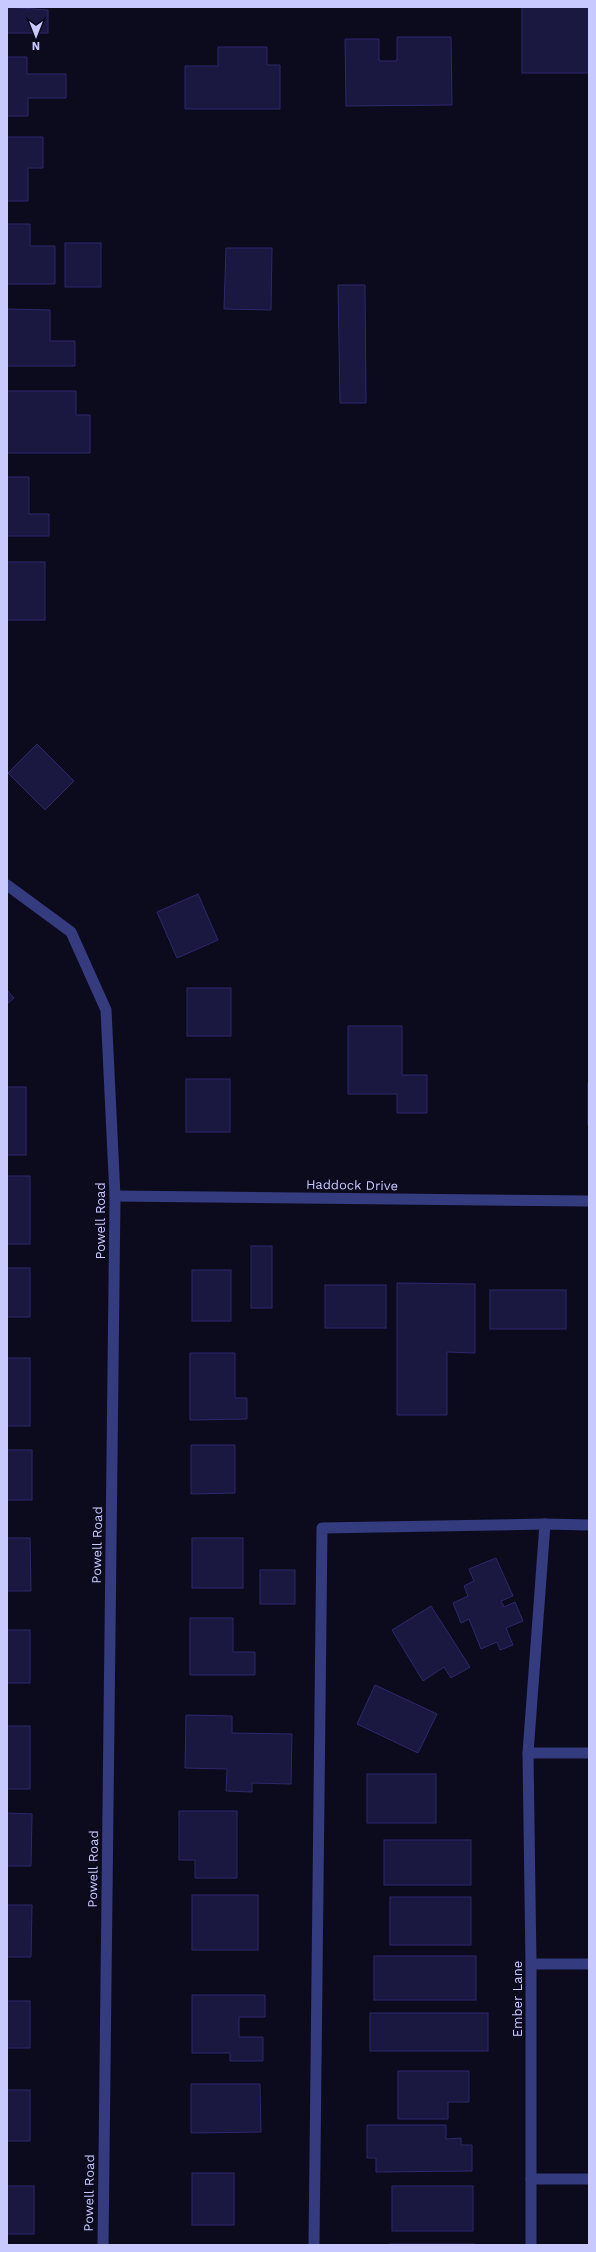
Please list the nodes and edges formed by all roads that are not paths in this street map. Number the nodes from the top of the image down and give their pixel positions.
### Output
1 (7, 885) edge
2 (115, 1196) junction
3 (589, 1201) edge
4 (545, 1524) junction
5 (589, 1525) edge
6 (528, 1753) junction
7 (589, 1753) edge
8 (531, 1964) junction
9 (589, 1964) edge
10 (531, 2179) junction
11 (589, 2179) edge
12 (103, 2245) edge
13 (314, 2245) edge
14 (531, 2245) edge

1 - 2 street, Powell Road
2 - 3 street, Haddock Drive
2 - 12 street, Powell Road
4 - 5 street
4 - 6 street, Ember Lane
4 - 13 street
6 - 7 street
6 - 8 street, Ember Lane
8 - 9 street
8 - 10 street, Ember Lane
10 - 11 street
10 - 14 street, Ember Lane

